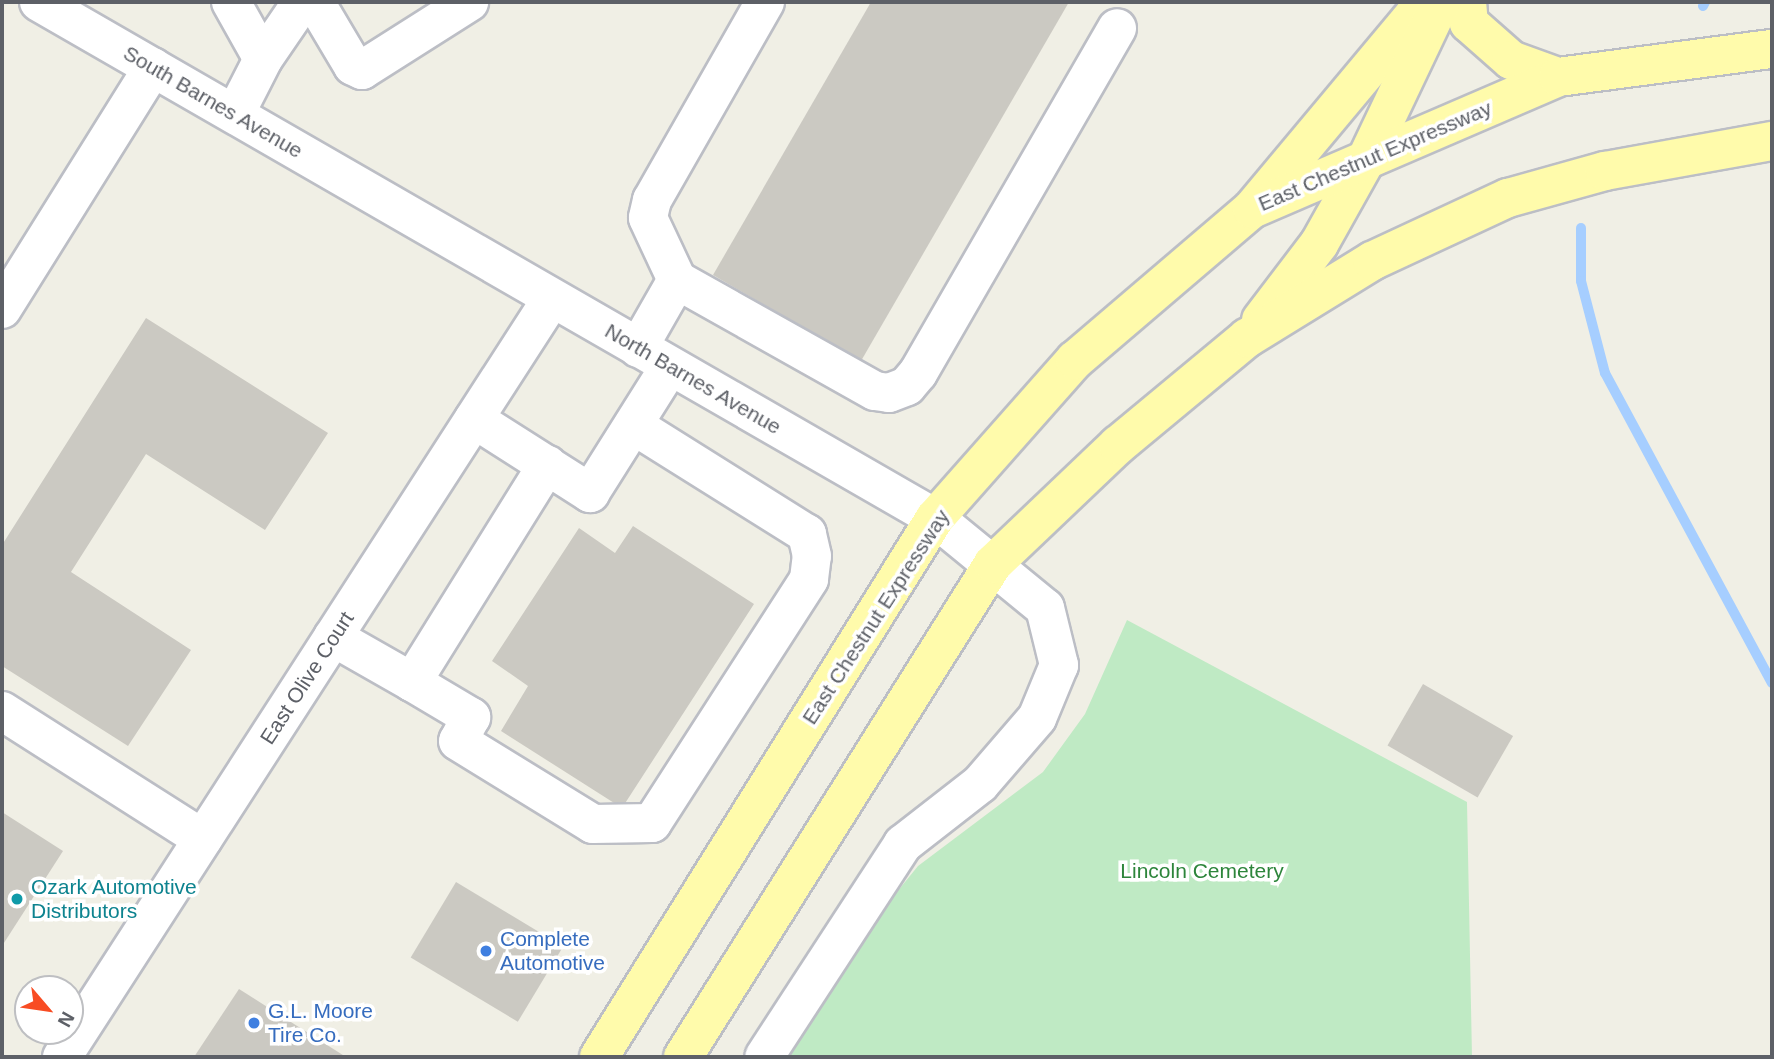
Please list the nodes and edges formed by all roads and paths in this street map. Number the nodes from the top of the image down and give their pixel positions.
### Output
1 (39, 2) edge
2 (231, 2) edge
3 (303, 2) edge
4 (315, 2) edge
5 (468, 2) edge
6 (765, 2) edge
7 (1425, 2) edge
8 (1441, 2) edge
9 (1467, 2) edge
10 (1117, 28) dead end
11 (1772, 49) edge
12 (263, 59) junction
13 (153, 67) junction
14 (1558, 78) junction
15 (235, 114) junction
16 (1772, 141) edge
17 (1366, 160) junction
18 (387, 202) joint
19 (1252, 209) junction
20 (677, 280) junction
21 (552, 298) junction
22 (2, 309) edge
23 (1247, 338) junction
24 (654, 357) junction
25 (474, 419) junction
26 (633, 425) junction
27 (547, 465) junction
28 (936, 518) junction
29 (993, 564) junction
30 (333, 637) junction
31 (412, 682) junction
32 (2, 711) edge
33 (203, 839) junction
34 (62, 1057) edge
35 (599, 1057) edge
36 (682, 1057) edge
37 (764, 1057) edge

1 - 13 street, South Barnes Avenue
2 - 12 street
3 - 12 street
4 - 5 street
6 - 20 street
7 - 19 main road
8 - 17 main road
9 - 14 main road
10 - 20 street
11 - 14 main road, East Chestnut Expressway
12 - 15 street
13 - 15 street, South Barnes Avenue
13 - 22 street
14 - 17 main road, East Chestnut Expressway
15 - 18 street, South Barnes Avenue
16 - 23 main road
17 - 19 main road, East Chestnut Expressway
17 - 23 main road
18 - 21 street, North Barnes Avenue
19 - 28 main road, East Chestnut Expressway
20 - 24 street
21 - 24 street, North Barnes Avenue
21 - 25 street, East Olive Court
23 - 29 main road
24 - 26 street
24 - 28 street, North Barnes Avenue
25 - 27 street
25 - 30 street, East Olive Court
26 - 27 street
26 - 31 street
27 - 31 street
28 - 29 street, North Barnes Avenue
28 - 35 main road, East Chestnut Expressway
29 - 36 main road
29 - 37 street, North Barnes Avenue
30 - 31 street
30 - 33 street, East Olive Court
32 - 33 street
33 - 34 street, East Olive Court

